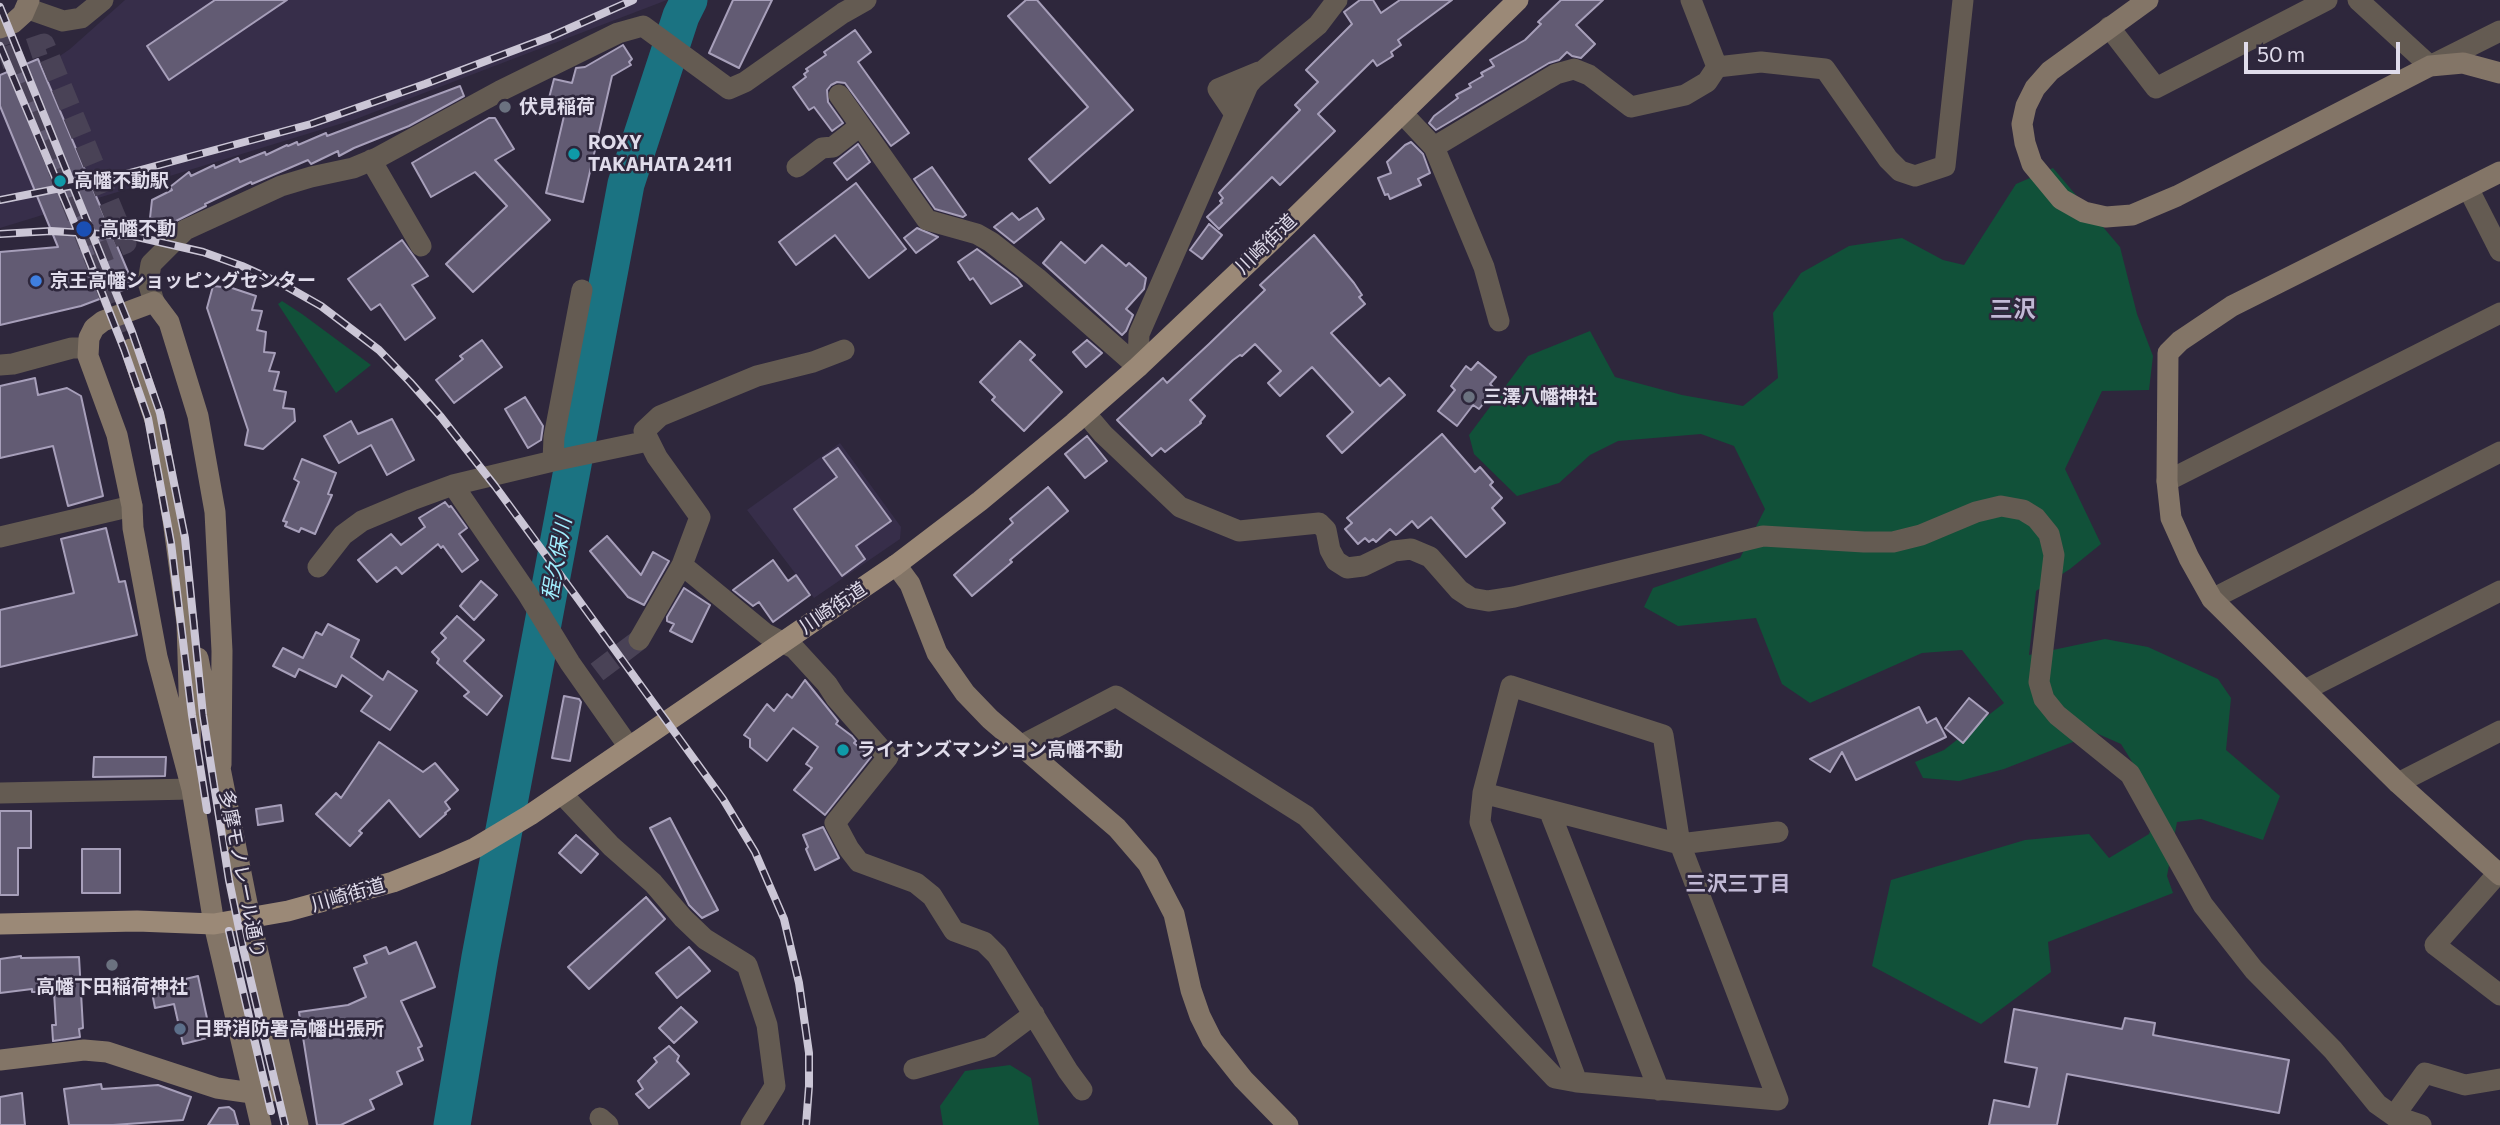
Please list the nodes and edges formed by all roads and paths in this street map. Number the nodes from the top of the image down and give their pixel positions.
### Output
1 (103, 0) edge
2 (866, 0) edge
3 (1337, 0) edge
4 (1518, 0) edge
5 (1691, 0) edge
6 (1963, 0) edge
7 (2148, 0) edge
8 (2327, 0) edge
9 (2358, 0) edge
10 (27, 4) edge
11 (2109, 27) junction
12 (0, 28) edge
13 (2500, 31) edge
14 (2430, 66) junction
15 (1717, 67) junction
16 (2500, 73) edge
17 (839, 95) dead end
18 (1402, 113) junction
19 (860, 126) junction
20 (1434, 147) junction
21 (371, 160) junction
22 (797, 167) dead end
23 (2500, 172) edge
24 (2468, 188) junction
25 (421, 246) dead end
26 (2500, 251) edge
27 (582, 290) dead end
28 (154, 302) junction
29 (2500, 313) edge
30 (1499, 321) dead end
31 (88, 348) junction
32 (131, 349) tunnel mouth
33 (844, 350) dead end
34 (0, 365) edge
35 (1138, 367) junction
36 (1086, 414) junction
37 (648, 441) junction
38 (2500, 452) edge
39 (553, 461) junction
40 (2167, 481) junction
41 (453, 485) junction
42 (132, 506) junction
43 (0, 537) edge
44 (682, 565) junction
45 (897, 565) junction
46 (318, 567) dead end
47 (2500, 591) edge
48 (2212, 599) junction
49 (187, 623) junction
50 (639, 640) tunnel mouth
51 (783, 642) junction
52 (2305, 690) junction
53 (2500, 731) edge
54 (1020, 746) junction
55 (629, 747) junction
56 (220, 765) junction
57 (2398, 783) junction
58 (192, 789) junction
59 (0, 793) edge
60 (1483, 793) junction
61 (562, 794) junction
62 (1549, 810) junction
63 (1778, 832) dead end
64 (1680, 844) junction
65 (2499, 873) edge
66 (250, 918) junction
67 (0, 924) edge
68 (214, 924) junction
69 (2500, 995) edge
70 (1034, 1014) junction
71 (0, 1060) edge
72 (914, 1069) dead end
73 (2500, 1079) edge
74 (1577, 1082) junction
75 (290, 1089) junction
76 (1082, 1090) dead end
77 (1659, 1090) junction
78 (253, 1093) junction
79 (2394, 1116) junction
80 (261, 1125) edge
81 (298, 1125) edge
82 (751, 1125) edge
83 (1288, 1125) edge
84 (2421, 1125) edge

1 - 10 street
2 - 21 street
3 - 35 street
4 - 18 main road, 川崎街道
5 - 15 street
6 - 15 street
7 - 11 street
8 - 11 street
9 - 14 street
10 - 12 street
11 - 14 street
13 - 14 street
14 - 16 street
15 - 20 street
17 - 19 street
18 - 20 street
18 - 35 main road, 川崎街道
19 - 22 street
19 - 35 street
20 - 30 street
21 - 25 street
21 - 28 street
23 - 24 street
24 - 26 street
24 - 40 street
27 - 39 street
28 - 31 street
28 - 56 street
29 - 40 street
31 - 34 street
31 - 42 street
32 - 49 street, 多摩モノレール通り
33 - 37 street
35 - 36 main road, 川崎街道
36 - 45 main road, 川崎街道
36 - 79 street
37 - 39 street
37 - 44 street
38 - 48 street
39 - 41 street
40 - 48 street
41 - 46 street
41 - 55 street
42 - 43 street
42 - 58 street
44 - 50 street
44 - 51 street
45 - 51 main road, 川崎街道
45 - 54 street
47 - 52 street
48 - 52 street
49 - 56 street, 多摩モノレール通り
49 - 58 street, 多摩モノレール通り
51 - 55 main road, 川崎街道
51 - 70 street
52 - 57 street
53 - 57 street
54 - 74 street
54 - 83 street
55 - 61 main road, 川崎街道
56 - 66 street, 多摩モノレール通り
57 - 65 street
58 - 59 street
58 - 68 street, 多摩モノレール通り
60 - 62 street
60 - 64 street
60 - 74 street
61 - 66 main road, 川崎街道
61 - 82 street
62 - 64 street
62 - 77 street
63 - 64 street
64 - 77 street
65 - 69 street
66 - 68 main road, 川崎街道
66 - 75 street, 多摩モノレール通り
67 - 68 main road, 川崎街道
68 - 78 street, 多摩モノレール通り
70 - 72 street
70 - 76 street
71 - 78 street
73 - 79 street
74 - 77 street
75 - 78 street
75 - 81 street, 多摩モノレール通り
78 - 80 street, 多摩モノレール通り
79 - 84 street

